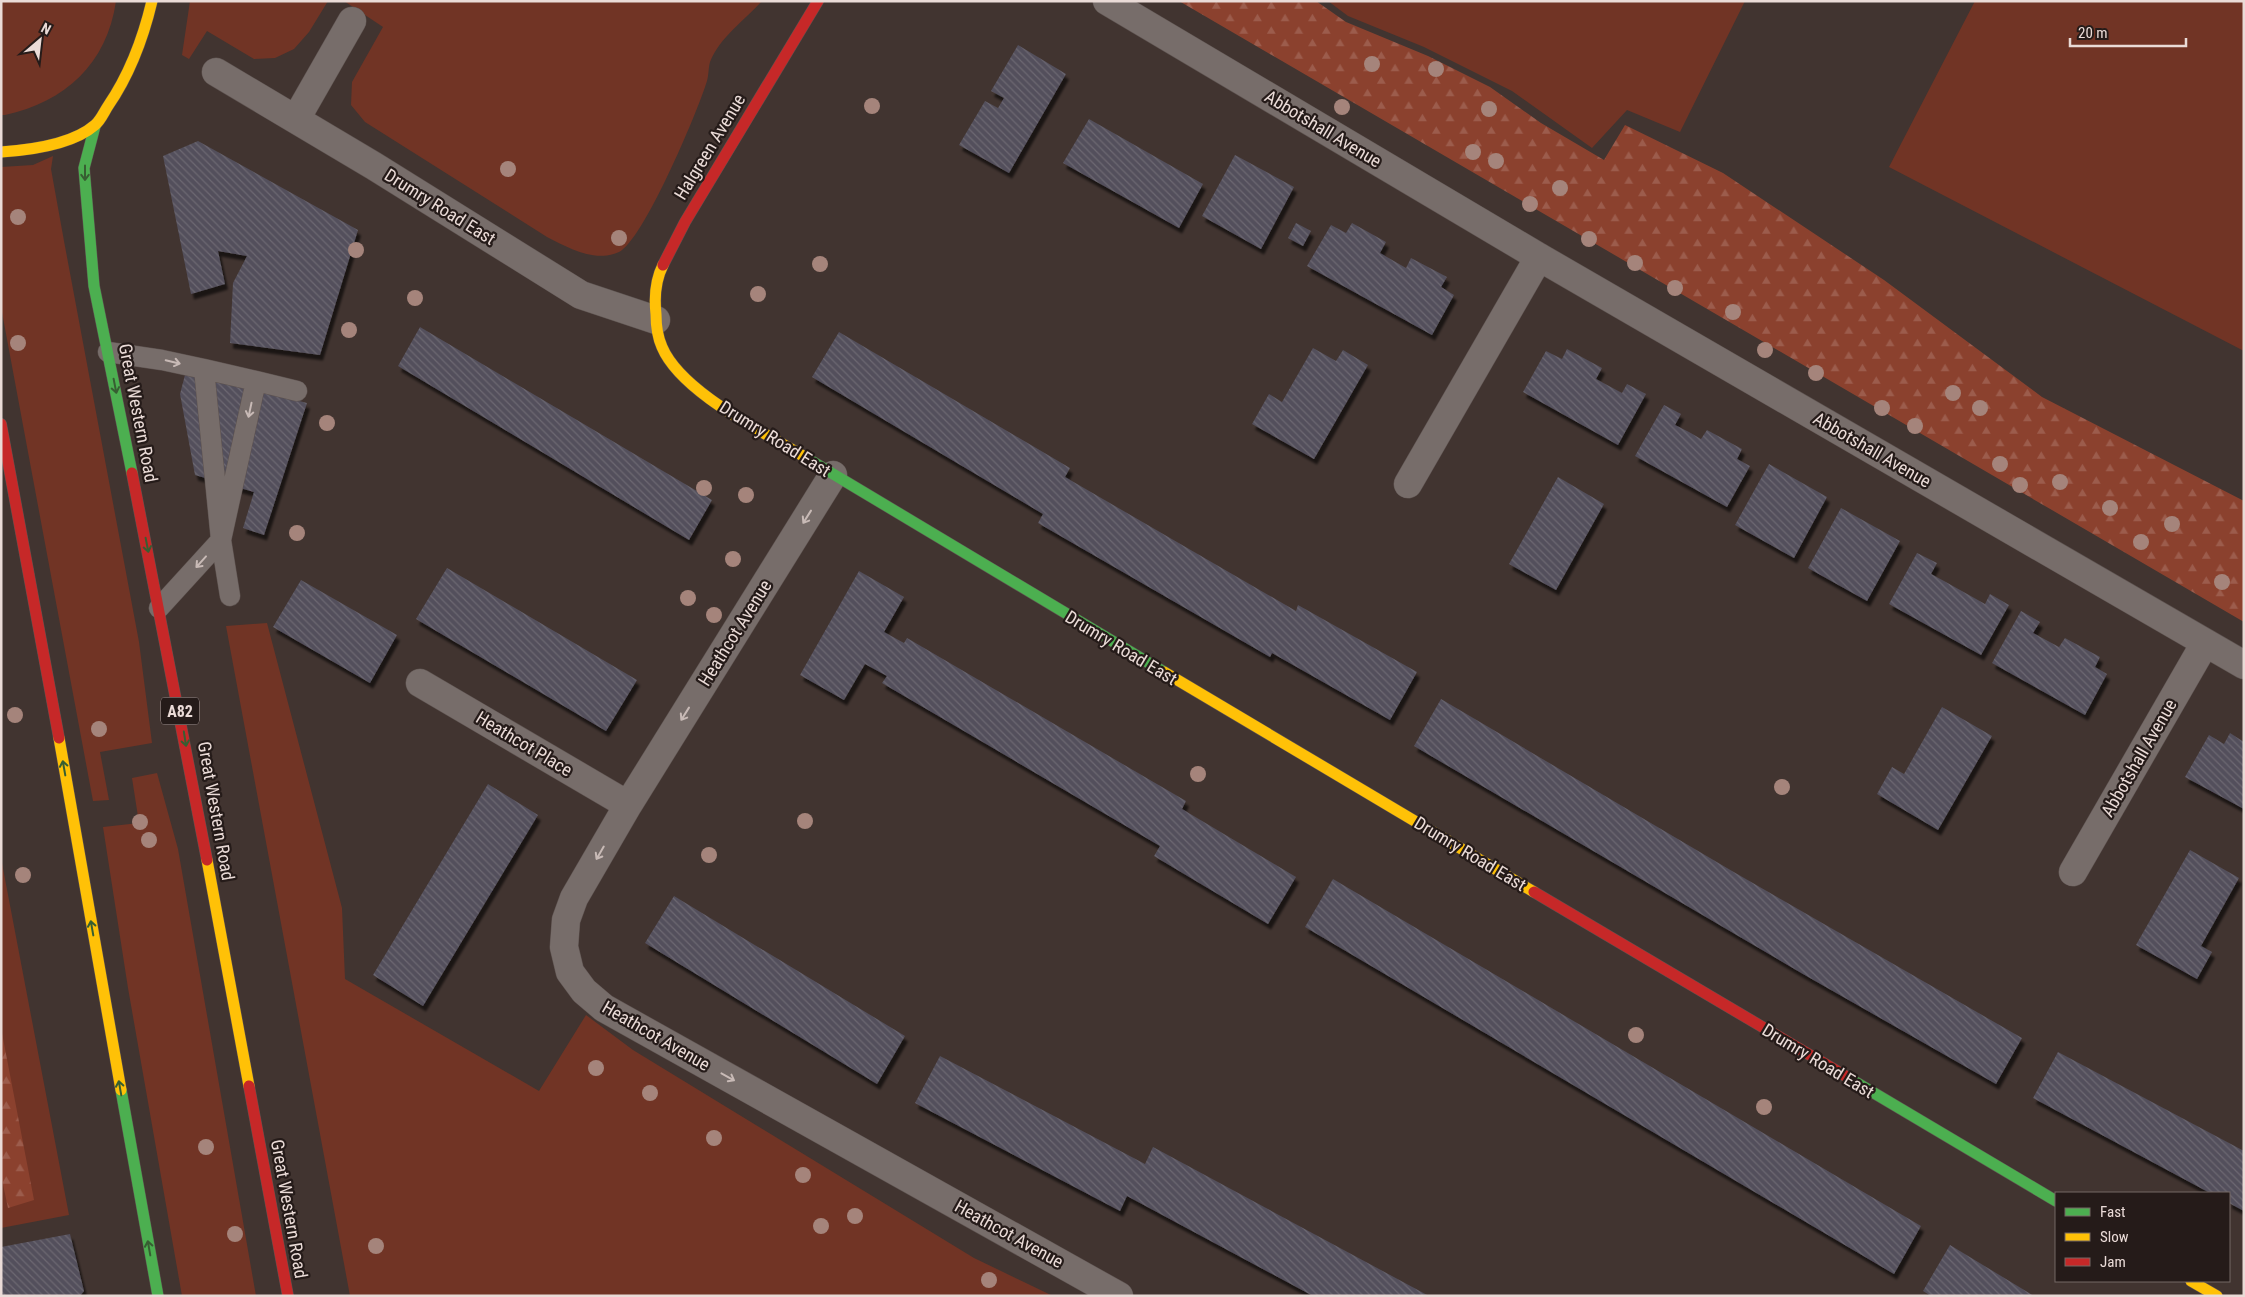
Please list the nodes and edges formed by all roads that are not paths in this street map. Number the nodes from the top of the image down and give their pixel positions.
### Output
1 (152, 1) edge
2 (818, 1) edge
3 (1106, 1) edge
4 (352, 21) dead end
5 (216, 72) dead end
6 (296, 119) junction
7 (94, 126) junction
8 (1, 152) edge
9 (1539, 257) junction
10 (656, 320) junction
11 (108, 352) junction
12 (204, 369) junction
13 (256, 381) junction
14 (296, 391) dead end
15 (1, 424) edge
16 (833, 475) junction
17 (1408, 484) dead end
18 (221, 540) junction
19 (230, 596) dead end
20 (159, 608) junction
21 (2205, 643) junction
22 (2244, 665) edge
23 (420, 683) dead end
24 (628, 805) junction
25 (2073, 872) dead end
26 (2055, 1200) edge
27 (2193, 1282) edge
28 (155, 1295) edge
29 (288, 1296) edge
30 (1120, 1296) edge
31 (2217, 1296) edge

1 - 7 main road
2 - 10 main road, Halgreen Avenue
3 - 9 street, Abbotshall Avenue
4 - 6 street
5 - 6 street, Drumry Road East
6 - 10 street, Drumry Road East
7 - 8 main road
7 -> 11 main road, Great Western Road / A82
9 - 17 street
9 - 21 street, Abbotshall Avenue
10 - 16 main road, Drumry Road East
11 -> 12 lane
11 -> 20 main road, Great Western Road / A82
12 - 13 lane
12 - 18 lane
13 - 14 lane
13 -> 18 lane
28 -> 15 main road
16 -> 24 street, Heathcot Avenue
16 - 26 main road, Drumry Road East
18 - 19 lane
18 -> 20 lane
20 -> 29 main road, Great Western Road / A82
21 - 22 street, Abbotshall Avenue
21 - 25 street, Abbotshall Avenue
23 - 24 street, Heathcot Place
24 -> 30 street, Heathcot Avenue
27 - 31 main road

